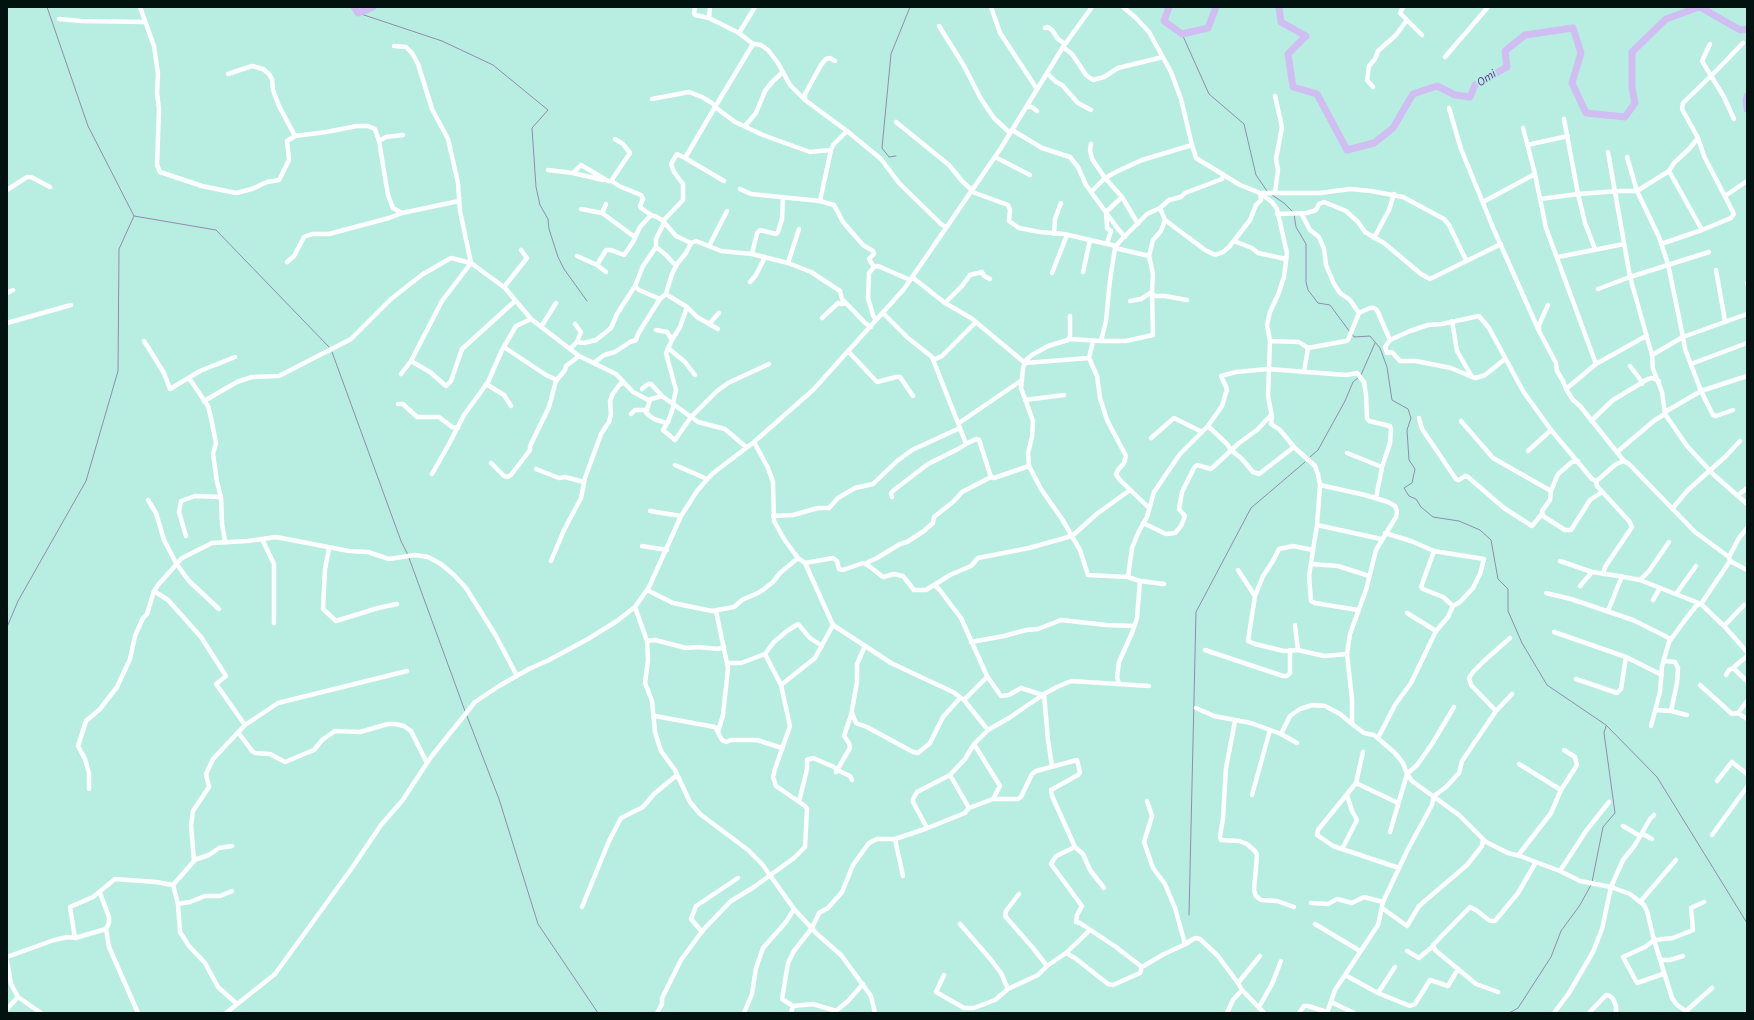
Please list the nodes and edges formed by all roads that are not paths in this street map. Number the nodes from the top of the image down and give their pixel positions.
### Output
1 (140, 7) edge
2 (695, 7) edge
3 (710, 7) edge
4 (754, 7) edge
5 (991, 7) edge
6 (1092, 7) edge
7 (1123, 7) edge
8 (1403, 7) edge
9 (1488, 7) edge
10 (59, 18) dead end
11 (709, 18) junction
12 (1407, 20) junction
13 (145, 22) junction
14 (939, 26) dead end
15 (1045, 28) dead end
16 (739, 33) junction
17 (1422, 35) dead end
18 (1743, 43) dead end
19 (753, 44) junction
20 (1710, 44) dead end
21 (1064, 45) junction
22 (394, 46) dead end
23 (1163, 56) junction
24 (1445, 57) dead end
25 (835, 61) dead end
26 (783, 72) junction
27 (1047, 73) junction
28 (228, 74) dead end
29 (1711, 76) junction
30 (1373, 87) dead end
31 (1037, 89) junction
32 (1275, 96) dead end
33 (652, 99) dead end
34 (805, 100) junction
35 (715, 107) junction
36 (1026, 107) junction
37 (1449, 108) dead end
38 (1091, 110) dead end
39 (1037, 111) dead end
40 (1564, 119) dead end
41 (1734, 119) dead end
42 (896, 122) dead end
43 (745, 126) junction
44 (1523, 128) dead end
45 (847, 131) junction
46 (1011, 132) junction
47 (403, 135) dead end
48 (295, 136) junction
49 (1568, 136) junction
50 (1698, 138) junction
51 (615, 139) dead end
52 (379, 142) junction
53 (1091, 144) dead end
54 (1192, 145) junction
55 (1527, 145) junction
56 (831, 150) junction
57 (1608, 152) dead end
58 (994, 157) junction
59 (1627, 157) dead end
60 (685, 158) junction
61 (548, 170) dead end
62 (1669, 171) junction
63 (573, 173) junction
64 (1223, 174) junction
65 (1535, 174) junction
66 (1030, 175) dead end
67 (1104, 178) junction
68 (610, 181) junction
69 (724, 181) dead end
70 (1747, 181) edge
71 (50, 187) dead end
72 (740, 189) dead end
73 (972, 189) junction
74 (7, 190) edge
75 (1092, 191) junction
76 (1614, 191) junction
77 (1637, 191) junction
78 (1260, 193) junction
79 (1275, 193) junction
80 (1394, 194) junction
81 (1578, 194) junction
82 (1725, 196) junction
83 (783, 197) junction
84 (1122, 197) junction
85 (1540, 199) junction
86 (460, 201) junction
87 (820, 201) junction
88 (1483, 202) junction
89 (1061, 203) dead end
90 (606, 204) dead end
91 (1160, 208) junction
92 (581, 209) dead end
93 (727, 212) dead end
94 (1106, 212) junction
95 (402, 213) junction
96 (602, 213) junction
97 (1301, 213) junction
98 (1277, 214) junction
99 (651, 215) junction
100 (1165, 220) junction
101 (663, 222) junction
102 (1138, 224) junction
103 (947, 228) junction
104 (799, 229) dead end
105 (1702, 230) junction
106 (1054, 234) junction
107 (1067, 235) junction
108 (636, 236) junction
109 (1125, 237) junction
110 (1374, 238) junction
111 (1090, 240) junction
112 (1234, 241) junction
113 (691, 243) junction
114 (1107, 243) junction
115 (1501, 244) junction
116 (1624, 244) junction
117 (1661, 244) junction
118 (709, 246) junction
119 (656, 247) junction
120 (1116, 247) junction
121 (1595, 249) junction
122 (521, 250) dead end
123 (1709, 252) dead end
124 (752, 254) junction
125 (577, 256) dead end
126 (1149, 256) junction
127 (764, 257) junction
128 (1558, 257) junction
129 (1286, 259) junction
130 (1466, 260) junction
131 (287, 262) dead end
132 (471, 263) junction
133 (788, 263) junction
134 (1668, 264) junction
135 (597, 265) junction
136 (676, 266) junction
137 (874, 267) junction
138 (1716, 270) dead end
139 (606, 272) dead end
140 (1083, 272) dead end
141 (1052, 273) dead end
142 (1630, 276) junction
143 (911, 278) junction
144 (990, 279) dead end
145 (750, 282) dead end
146 (634, 286) junction
147 (504, 287) junction
148 (1598, 288) dead end
149 (13, 290) dead end
150 (1152, 292) junction
151 (7, 293) edge
152 (666, 294) junction
153 (660, 299) junction
154 (1187, 300) dead end
155 (514, 301) junction
156 (1130, 301) dead end
157 (846, 302) junction
158 (556, 303) dead end
159 (945, 303) junction
160 (71, 305) dead end
161 (1548, 305) dead end
162 (687, 307) junction
163 (719, 313) dead end
164 (884, 313) junction
165 (1358, 313) junction
166 (1747, 314) edge
167 (1070, 316) dead end
168 (822, 318) dead end
169 (531, 319) junction
170 (876, 320) junction
171 (1452, 321) junction
172 (1725, 321) junction
173 (976, 322) junction
174 (7, 323) edge
175 (575, 324) dead end
176 (709, 324) junction
177 (541, 327) junction
178 (871, 327) junction
179 (718, 329) dead end
180 (656, 330) dead end
181 (1539, 331) junction
182 (1646, 336) junction
183 (1683, 337) junction
184 (1068, 339) junction
185 (672, 340) junction
186 (1390, 340) junction
187 (144, 341) dead end
188 (1093, 341) junction
189 (1270, 341) junction
190 (577, 342) junction
191 (1101, 342) junction
192 (1747, 343) edge
193 (504, 347) junction
194 (668, 348) junction
195 (1308, 348) junction
196 (570, 349) junction
197 (848, 351) junction
198 (1652, 355) junction
199 (579, 356) junction
200 (236, 357) dead end
201 (1089, 358) junction
202 (1505, 359) junction
203 (933, 360) junction
204 (411, 361) junction
205 (1025, 363) junction
206 (594, 364) junction
207 (769, 364) dead end
208 (1596, 364) junction
209 (1691, 364) junction
210 (1630, 366) dead end
211 (1268, 369) junction
212 (1304, 372) junction
213 (401, 374) dead end
214 (695, 375) dead end
215 (1747, 376) edge
216 (1472, 377) junction
217 (189, 378) junction
218 (557, 380) junction
219 (1022, 380) junction
220 (1659, 381) junction
221 (624, 383) junction
222 (486, 384) junction
223 (1642, 384) junction
224 (642, 389) dead end
225 (1566, 389) junction
226 (1701, 391) junction
227 (1064, 395) dead end
228 (662, 396) junction
229 (913, 396) dead end
230 (650, 400) junction
231 (1025, 400) junction
232 (204, 401) junction
233 (398, 404) dead end
234 (674, 405) junction
235 (511, 406) dead end
236 (646, 410) junction
237 (1733, 410) dead end
238 (1665, 413) junction
239 (631, 414) dead end
240 (1271, 414) junction
241 (691, 417) junction
242 (1419, 418) dead end
243 (1461, 421) dead end
244 (1591, 421) junction
245 (668, 422) junction
246 (959, 426) junction
247 (1208, 426) junction
248 (458, 428) junction
249 (1551, 430) junction
250 (1202, 432) junction
251 (1151, 438) dead end
252 (1740, 441) dead end
253 (754, 442) junction
254 (966, 444) junction
255 (746, 447) junction
256 (1294, 447) junction
257 (1231, 450) junction
258 (1528, 451) dead end
259 (1617, 452) junction
260 (1347, 453) dead end
261 (1624, 461) junction
262 (1578, 462) junction
263 (491, 463) dead end
264 (675, 465) dead end
265 (1029, 466) junction
266 (1382, 467) junction
267 (536, 469) dead end
268 (1709, 470) junction
269 (432, 474) dead end
270 (991, 477) junction
271 (706, 479) junction
272 (1596, 481) junction
273 (584, 482) junction
274 (1320, 485) junction
275 (1747, 488) edge
276 (1130, 490) junction
277 (1551, 491) junction
278 (1602, 492) junction
279 (1738, 495) junction
280 (892, 496) dead end
281 (221, 497) junction
282 (1376, 498) junction
283 (148, 500) dead end
284 (1747, 504) edge
285 (1149, 508) junction
286 (1672, 509) junction
287 (650, 511) dead end
288 (1542, 514) junction
289 (681, 516) junction
290 (773, 516) junction
291 (1143, 523) junction
292 (1317, 525) junction
293 (1747, 528) edge
294 (1385, 533) junction
295 (186, 536) dead end
296 (1072, 536) junction
297 (262, 539) junction
298 (1381, 539) junction
299 (224, 541) junction
300 (1669, 542) dead end
301 (642, 546) dead end
302 (329, 548) junction
303 (667, 550) junction
304 (1313, 550) junction
305 (1434, 551) junction
306 (798, 558) junction
307 (1729, 559) junction
308 (551, 561) dead end
309 (1560, 561) dead end
310 (176, 563) junction
311 (805, 563) junction
312 (1311, 564) junction
313 (867, 565) junction
314 (1696, 566) dead end
315 (1238, 570) dead end
316 (1747, 570) edge
317 (1592, 572) junction
318 (1603, 574) junction
319 (1369, 576) junction
320 (1622, 576) junction
321 (1128, 577) junction
322 (1640, 580) junction
323 (1140, 582) junction
324 (1164, 584) dead end
325 (934, 585) junction
326 (1580, 586) dead end
327 (1660, 588) junction
328 (647, 590) junction
329 (154, 591) junction
330 (1546, 593) dead end
331 (1676, 594) junction
332 (1255, 596) junction
333 (1653, 600) dead end
334 (397, 604) dead end
335 (1701, 604) junction
336 (1744, 605) dead end
337 (1453, 606) junction
338 (635, 607) junction
339 (219, 609) dead end
340 (1358, 610) junction
341 (716, 611) junction
342 (1608, 611) junction
343 (1407, 613) dead end
344 (274, 623) dead end
345 (833, 625) junction
346 (1295, 625) dead end
347 (1134, 626) junction
348 (1724, 626) junction
349 (1436, 632) junction
350 (1554, 632) dead end
351 (1510, 638) dead end
352 (1671, 638) junction
353 (647, 641) junction
354 (971, 642) junction
355 (822, 646) junction
356 (865, 646) junction
357 (724, 647) junction
358 (1205, 650) dead end
359 (1290, 650) junction
360 (1298, 650) junction
361 (1747, 652) edge
362 (765, 654) junction
363 (1347, 654) junction
364 (1747, 656) edge
365 (1626, 657) junction
366 (1664, 661) junction
367 (728, 663) junction
368 (1733, 668) junction
369 (407, 671) dead end
370 (1662, 675) junction
371 (1726, 675) dead end
372 (517, 676) junction
373 (987, 676) junction
374 (1576, 680) dead end
375 (1747, 681) edge
376 (1119, 684) junction
377 (781, 685) junction
378 (1700, 685) dead end
379 (1149, 686) dead end
380 (1512, 694) dead end
381 (1043, 695) junction
382 (962, 699) junction
383 (1747, 701) edge
384 (1454, 707) dead end
385 (1196, 708) dead end
386 (1656, 710) junction
387 (1496, 711) junction
388 (1671, 711) junction
389 (852, 713) junction
390 (1738, 713) junction
391 (1688, 714) dead end
392 (655, 716) junction
393 (1747, 719) edge
394 (1235, 721) junction
395 (1352, 724) junction
396 (245, 725) junction
397 (1651, 726) dead end
398 (988, 730) junction
399 (1270, 730) junction
400 (238, 732) junction
401 (718, 732) junction
402 (1281, 734) junction
403 (1378, 738) junction
404 (1298, 743) dead end
405 (974, 744) junction
406 (782, 748) junction
407 (1564, 750) dead end
408 (1363, 752) dead end
409 (427, 763) junction
410 (1519, 764) dead end
411 (1052, 766) junction
412 (837, 771) junction
413 (1407, 774) junction
414 (1747, 774) edge
415 (677, 775) junction
416 (950, 775) junction
417 (852, 780) dead end
418 (1717, 781) dead end
419 (1356, 784) junction
420 (1747, 787) edge
421 (89, 789) dead end
422 (1561, 790) junction
423 (1252, 795) dead end
424 (1347, 795) junction
425 (1434, 796) junction
426 (993, 798) junction
427 (1147, 801) dead end
428 (799, 802) junction
429 (1609, 802) dead end
430 (1398, 803) junction
431 (969, 808) junction
432 (1654, 815) dead end
433 (1623, 826) dead end
434 (927, 828) junction
435 (1390, 832) dead end
436 (1712, 835) dead end
437 (1640, 836) junction
438 (895, 839) junction
439 (1483, 839) junction
440 (1652, 839) dead end
441 (232, 846) dead end
442 (1076, 847) junction
443 (1342, 849) junction
444 (1517, 855) junction
445 (194, 860) junction
446 (1676, 860) dead end
447 (1536, 862) junction
448 (1398, 868) junction
449 (1560, 871) junction
450 (770, 875) junction
451 (904, 876) dead end
452 (738, 878) dead end
453 (173, 885) junction
454 (1611, 887) junction
455 (1104, 888) dead end
456 (232, 891) dead end
457 (100, 893) junction
458 (1019, 894) dead end
459 (1640, 902) junction
460 (1704, 902) dead end
461 (1311, 903) dead end
462 (178, 904) junction
463 (1382, 905) junction
464 (582, 907) dead end
465 (1294, 907) dead end
466 (794, 909) junction
467 (960, 924) dead end
468 (1315, 924) dead end
469 (812, 928) junction
470 (106, 929) junction
471 (1090, 930) junction
472 (702, 932) junction
473 (75, 938) junction
474 (1654, 940) junction
475 (1188, 943) junction
476 (1432, 947) junction
477 (1406, 950) dead end
478 (1360, 951) junction
479 (1066, 954) junction
480 (1260, 956) dead end
481 (1684, 956) dead end
482 (7, 957) edge
483 (1660, 960) junction
484 (7, 961) edge
485 (1281, 961) dead end
486 (1047, 966) junction
487 (1142, 967) junction
488 (1395, 967) dead end
489 (1458, 969) junction
490 (1664, 974) junction
491 (944, 975) dead end
492 (1345, 975) junction
493 (1238, 983) junction
494 (862, 984) junction
495 (1712, 988) dead end
496 (1008, 989) junction
497 (1242, 990) junction
498 (1498, 992) dead end
499 (1378, 993) junction
500 (18, 996) junction
501 (1331, 1002) junction
502 (237, 1004) junction
503 (792, 1006) junction
504 (1258, 1007) junction
505 (7, 1009) edge
506 (1327, 1012) edge
507 (1688, 1012) edge
508 (41, 1013) edge
509 (138, 1013) edge
510 (226, 1013) edge
511 (657, 1013) edge
512 (744, 1013) edge
513 (791, 1013) edge
514 (875, 1013) edge
515 (1227, 1013) edge
516 (1264, 1013) edge
517 (1299, 1013) edge
518 (1354, 1013) edge
519 (1554, 1013) edge
520 (1589, 1013) edge
521 (1616, 1013) edge

1 - 13 street
2 - 11 street
3 - 11 street
4 - 16 street
5 - 31 street
6 - 21 street
7 - 23 street
8 - 12 street
9 - 24 street
10 - 13 street
11 - 16 street
12 - 17 street
12 - 30 street
13 - 48 street
14 - 46 street
15 - 21 street
16 - 19 street
18 - 29 street
19 - 26 street
19 - 35 street
20 - 29 street
21 - 23 street
21 - 27 street
22 - 86 street
23 - 54 street
25 - 34 street
26 - 34 street
26 - 43 street
27 - 31 street
27 - 38 street
28 - 48 street
29 - 41 street
29 - 50 street
31 - 36 street
32 - 79 street
33 - 35 street
34 - 45 street
35 - 43 street
35 - 60 street
36 - 39 street
36 - 46 street
37 - 88 street
40 - 49 street
42 - 73 street
43 - 56 street
44 - 55 street
45 - 56 street
45 - 103 street
46 - 58 street
46 - 75 street
47 - 52 street
48 - 52 street
49 - 55 street
49 - 81 street
50 - 62 street
50 - 82 street
51 - 68 street
52 - 95 street
53 - 67 street
54 - 64 street
54 - 67 street
55 - 65 street
56 - 87 street
57 - 76 street
58 - 66 street
58 - 73 street
59 - 77 street
60 - 69 street
60 - 101 street
61 - 63 street
62 - 77 street
62 - 105 street
63 - 68 street
63 - 68 street
64 - 78 street
64 - 91 street
65 - 85 street
65 - 88 street
67 - 75 street
67 - 84 street
68 - 99 street
70 - 82 street
71 - 74 street
72 - 83 street
73 - 103 street
73 - 106 street
75 - 94 street
76 - 77 street
76 - 81 street
76 - 116 street
77 - 117 street
78 - 79 street
78 - 98 street
78 - 112 street
79 - 80 street
80 - 110 street
80 - 130 street
81 - 85 street
81 - 121 street
82 - 105 street
83 - 87 street
83 - 124 street
84 - 94 street
84 - 102 street
85 - 128 street
86 - 95 street
86 - 132 street
87 - 137 street
88 - 115 street
89 - 106 street
90 - 96 street
91 - 100 street
91 - 102 street
92 - 96 street
93 - 118 street
94 - 109 street
94 - 114 street
95 - 131 street
96 - 108 street
97 - 98 street
97 - 110 street
97 - 165 street
98 - 129 street
99 - 101 street
99 - 108 street
100 - 112 street
100 - 126 street
101 - 113 street
101 - 119 street
102 - 109 street
103 - 143 street
104 - 133 street
105 - 117 street
106 - 107 street
107 - 111 street
107 - 141 street
108 - 135 street
109 - 120 street
110 - 130 street
111 - 114 street
111 - 140 street
112 - 129 street
113 - 118 street
113 - 136 street
114 - 120 street
115 - 130 street
115 - 181 street
116 - 121 street
116 - 142 street
117 - 134 street
118 - 124 street
119 - 136 street
119 - 146 street
120 - 126 street
120 - 191 street
121 - 128 street
122 - 147 street
123 - 134 street
124 - 127 street
125 - 135 street
126 - 150 street
127 - 133 street
127 - 145 street
128 - 208 street
129 - 189 street
132 - 147 street
132 - 204 street
132 - 232 street
133 - 157 street
134 - 142 street
134 - 183 street
135 - 139 street
136 - 152 street
137 - 143 street
137 - 170 street
138 - 172 street
142 - 148 street
142 - 182 street
143 - 159 street
143 - 164 street
144 - 159 street
146 - 153 street
146 - 190 street
147 - 155 street
149 - 151 street
150 - 154 street
150 - 156 street
150 - 191 street
152 - 153 street
152 - 162 street
153 - 206 street
155 - 169 street
155 - 204 street
157 - 168 street
157 - 178 street
158 - 177 street
159 - 173 street
160 - 174 street
161 - 181 street
162 - 176 street
162 - 185 street
163 - 176 street
164 - 170 street
164 - 203 street
165 - 186 street
165 - 195 street
166 - 172 street
167 - 184 street
169 - 177 street
169 - 193 street
170 - 178 street
171 - 186 street
171 - 202 street
171 - 216 street
172 - 183 street
173 - 203 street
173 - 205 street
175 - 190 street
176 - 179 street
177 - 196 street
178 - 197 street
180 - 185 street
181 - 225 street
182 - 198 street
182 - 208 street
183 - 198 street
183 - 209 street
184 - 188 street
184 - 205 street
185 - 194 street
186 - 216 street
187 - 217 street
188 - 191 street
188 - 201 street
189 - 195 street
189 - 211 street
190 - 196 street
192 - 209 street
193 - 218 street
193 - 222 street
194 - 214 street
194 - 234 street
195 - 212 street
196 - 199 street
197 - 229 street
197 - 253 street
198 - 220 street
199 - 206 street
199 - 218 street
200 - 217 street
201 - 205 street
201 - 276 street
202 - 216 street
202 - 249 street
203 - 246 street
204 - 213 street
205 - 219 street
206 - 221 street
207 - 241 street
208 - 225 street
209 - 226 street
210 - 223 street
211 - 212 street
211 - 240 street
211 - 247 street
212 - 266 street
215 - 226 street
217 - 232 street
218 - 263 street
219 - 231 street
219 - 246 street
220 - 223 street
220 - 238 street
221 - 230 street
221 - 273 street
222 - 235 street
222 - 248 street
223 - 244 street
224 - 228 street
225 - 244 street
226 - 237 street
226 - 238 street
227 - 231 street
228 - 230 street
228 - 234 street
230 - 236 street
231 - 265 street
232 - 281 street
233 - 248 street
234 - 241 street
234 - 245 street
236 - 239 street
236 - 245 street
238 - 259 street
238 - 268 street
240 - 256 street
240 - 257 street
241 - 245 street
241 - 255 street
242 - 288 street
243 - 277 street
244 - 259 street
246 - 254 street
246 - 290 street
247 - 250 street
247 - 257 street
248 - 269 street
249 - 258 street
249 - 262 street
250 - 251 street
250 - 285 street
252 - 268 street
253 - 255 street
253 - 290 street
254 - 270 street
254 - 280 street
255 - 271 street
256 - 257 street
256 - 274 street
257 - 291 street
259 - 261 street
260 - 266 street
261 - 272 street
261 - 286 street
262 - 272 street
262 - 277 street
264 - 271 street
265 - 270 street
265 - 296 street
266 - 282 street
267 - 273 street
268 - 279 street
268 - 286 street
270 - 313 street
271 - 289 street
272 - 278 street
273 - 308 street
274 - 282 street
274 - 292 street
275 - 279 street
276 - 285 street
276 - 296 street
277 - 288 street
278 - 288 street
278 - 318 street
279 - 284 street
281 - 295 street
281 - 299 street
282 - 294 street
283 - 310 street
285 - 291 street
286 - 307 street
287 - 289 street
289 - 303 street
290 - 306 street
291 - 321 street
292 - 298 street
292 - 304 street
293 - 307 street
294 - 298 street
294 - 305 street
296 - 321 street
296 - 325 street
297 - 299 street
297 - 302 street
297 - 344 street
298 - 319 street
299 - 310 street
300 - 322 street
301 - 303 street
302 - 334 street
302 - 372 street
303 - 328 street
304 - 312 street
304 - 332 street
305 - 337 street
305 - 337 street
306 - 311 street
306 - 341 street
307 - 316 street
307 - 335 street
309 - 317 street
310 - 329 street
310 - 339 street
311 - 313 street
311 - 345 street
312 - 319 street
312 - 340 street
313 - 325 street
314 - 331 street
315 - 332 street
317 - 318 street
317 - 326 street
318 - 320 street
319 - 340 street
320 - 322 street
320 - 342 street
321 - 323 street
322 - 327 street
323 - 324 street
323 - 347 street
325 - 354 street
327 - 331 street
327 - 333 street
328 - 338 street
328 - 341 street
329 - 396 street
329 - 421 street
330 - 342 street
331 - 335 street
332 - 359 street
335 - 348 street
335 - 352 street
336 - 348 street
337 - 349 street
338 - 353 street
338 - 372 street
340 - 363 street
341 - 357 street
342 - 352 street
343 - 349 street
345 - 355 street
345 - 356 street
346 - 360 street
347 - 354 street
347 - 376 street
348 - 361 street
349 - 403 street
350 - 365 street
351 - 387 street
352 - 366 street
353 - 357 street
353 - 392 street
354 - 373 street
355 - 362 street
355 - 377 street
356 - 382 street
356 - 389 street
357 - 367 street
358 - 359 street
359 - 360 street
360 - 363 street
362 - 367 street
362 - 377 street
363 - 395 street
364 - 368 street
365 - 370 street
365 - 374 street
366 - 370 street
366 - 388 street
367 - 401 street
368 - 371 street
368 - 375 street
369 - 396 street
370 - 386 street
372 - 409 street
373 - 381 street
373 - 382 street
376 - 379 street
376 - 381 street
377 - 406 street
378 - 390 street
380 - 387 street
381 - 398 street
381 - 411 street
382 - 389 street
382 - 398 street
383 - 390 street
384 - 413 street
385 - 394 street
386 - 388 street
386 - 397 street
387 - 425 street
388 - 391 street
389 - 412 street
390 - 393 street
392 - 401 street
392 - 415 street
394 - 399 street
394 - 465 street
395 - 402 street
395 - 403 street
396 - 400 street
398 - 405 street
399 - 402 street
399 - 423 street
400 - 409 street
400 - 445 street
401 - 406 street
402 - 404 street
403 - 413 street
405 - 416 street
405 - 426 street
406 - 428 street
407 - 422 street
408 - 419 street
409 - 502 street
410 - 422 street
411 - 426 street
411 - 442 street
412 - 417 street
412 - 428 street
413 - 425 street
413 - 430 street
414 - 418 street
415 - 450 street
415 - 464 street
416 - 431 street
416 - 434 street
419 - 424 street
419 - 430 street
420 - 436 street
422 - 444 street
424 - 443 street
424 - 443 street
425 - 439 street
425 - 448 street
426 - 431 street
427 - 475 street
428 - 450 street
429 - 449 street
430 - 435 street
431 - 434 street
432 - 437 street
433 - 437 street
434 - 438 street
437 - 440 street
437 - 454 street
438 - 451 street
438 - 469 street
439 - 444 street
439 - 463 street
441 - 445 street
442 - 455 street
442 - 471 street
443 - 448 street
444 - 447 street
445 - 453 street
446 - 459 street
447 - 449 street
447 - 476 street
448 - 463 street
449 - 454 street
450 - 466 street
450 - 472 street
452 - 472 street
453 - 457 street
453 - 462 street
454 - 459 street
454 - 519 street
456 - 462 street
457 - 470 street
457 - 473 street
458 - 486 street
459 - 474 street
460 - 474 street
461 - 463 street
462 - 502 street
463 - 478 street
466 - 469 street
466 - 512 street
467 - 496 street
468 - 478 street
469 - 494 street
469 - 503 street
470 - 473 street
470 - 509 street
471 - 479 street
471 - 487 street
472 - 511 street
473 - 482 street
474 - 483 street
474 - 490 street
475 - 487 street
475 - 493 street
476 - 477 street
476 - 489 street
478 - 492 street
479 - 486 street
479 - 487 street
480 - 493 street
481 - 483 street
483 - 490 street
484 - 500 street
485 - 504 street
486 - 496 street
488 - 499 street
489 - 498 street
489 - 499 street
490 - 507 street
491 - 496 street
492 - 499 street
492 - 501 street
493 - 497 street
494 - 503 street
494 - 514 street
495 - 507 street
497 - 504 street
497 - 515 street
500 - 505 street
500 - 508 street
501 - 506 street
501 - 518 street
502 - 510 street
503 - 513 street
504 - 516 street
506 - 517 street
520 - 521 street

